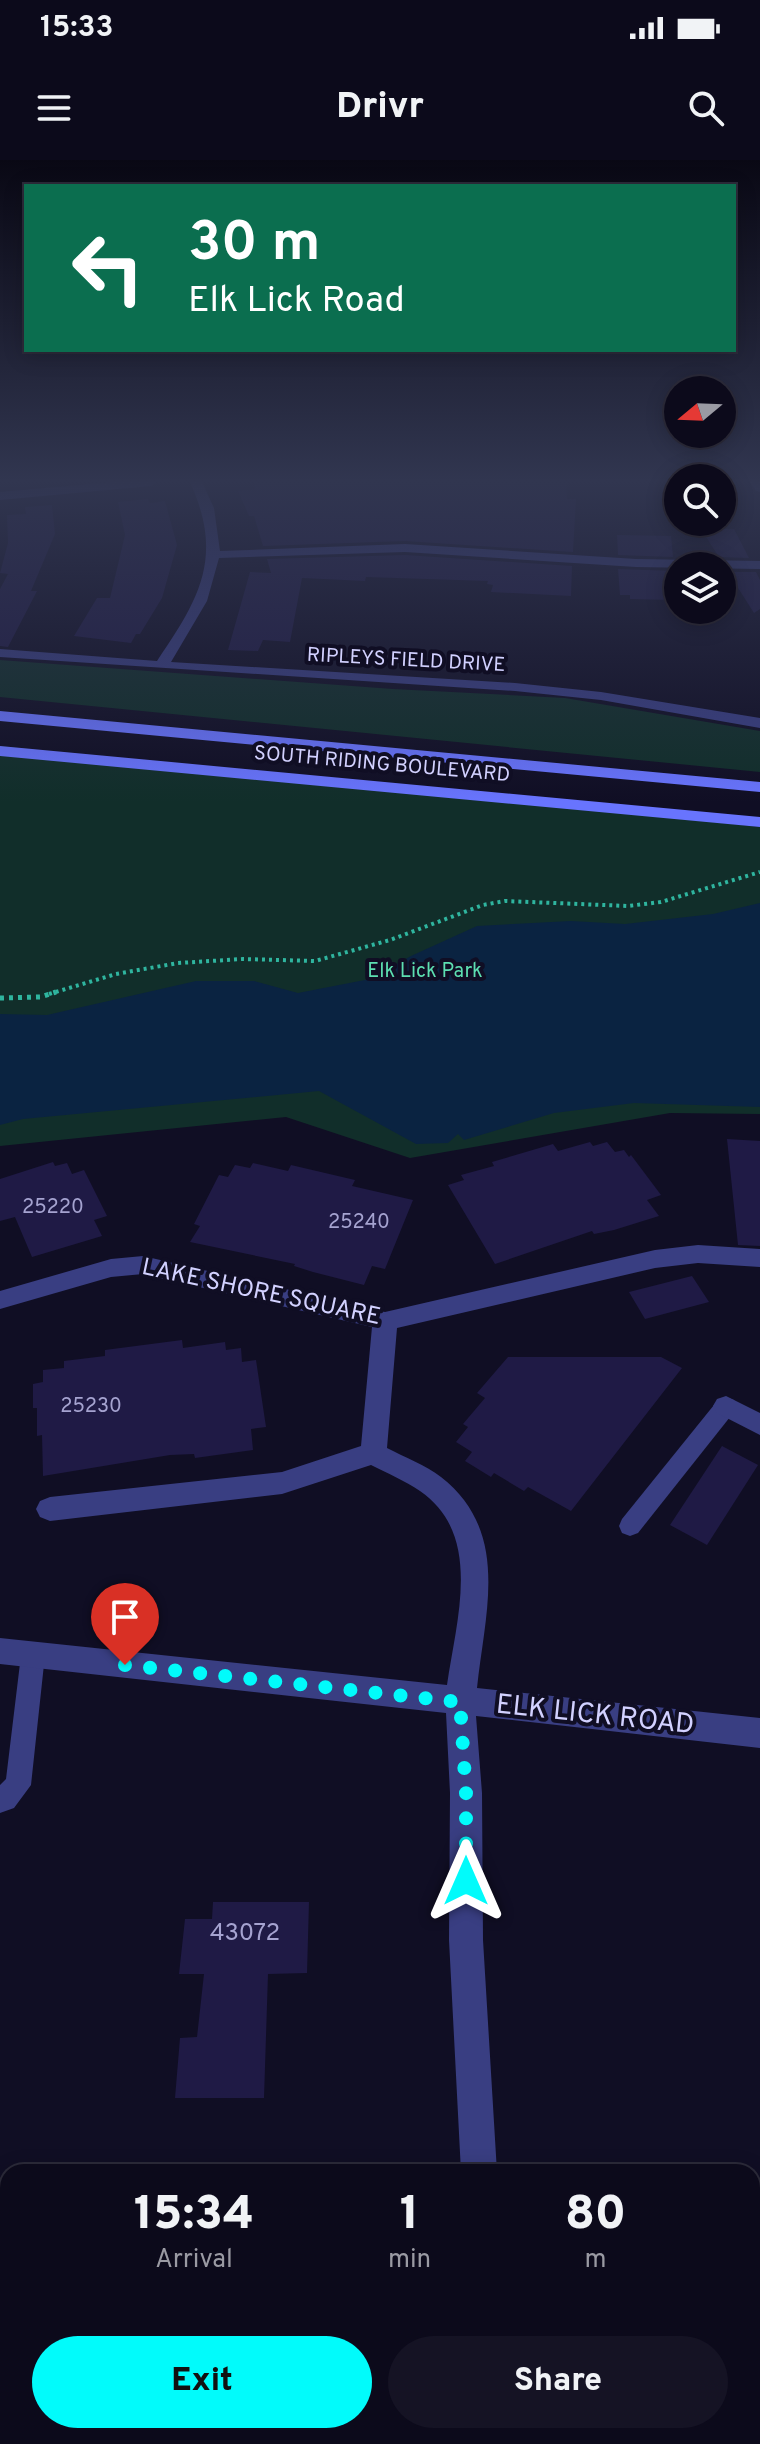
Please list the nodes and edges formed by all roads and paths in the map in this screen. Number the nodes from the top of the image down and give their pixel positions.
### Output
1 (206, 589) edge
2 (0, 653) edge
3 (161, 666) junction
4 (0, 716) edge
5 (760, 723) edge
6 (0, 751) edge
7 (760, 787) edge
8 (760, 822) edge
9 (760, 872) edge
10 (0, 998) edge
11 (760, 1258) edge
12 (0, 1300) edge
13 (385, 1321) junction
14 (726, 1406) joint
15 (760, 1425) edge
16 (373, 1453) junction
17 (50, 1509) dead end
18 (630, 1526) dead end
19 (0, 1651) edge
20 (33, 1655) junction
21 (460, 1702) junction
22 (760, 1733) edge
23 (0, 1800) edge
24 (479, 2164) edge

1 - 3 street
2 - 3 street, RIPLEYS FIELD DRIVE
3 - 5 street, RIPLEYS FIELD DRIVE
4 - 7 street, SOUTH RIDING BOULEVARD
6 - 8 street, SOUTH RIDING BOULEVARD
9 - 10 path
11 - 13 street, LAKE SHORE SQUARE
12 - 13 street, LAKE SHORE SQUARE
13 - 16 street
14 - 15 street
14 - 18 lane
16 - 17 street
16 - 21 street
19 - 20 street, ELK LICK ROAD
20 - 21 street, ELK LICK ROAD
20 - 23 lane
21 - 22 street, ELK LICK ROAD
21 - 24 street

